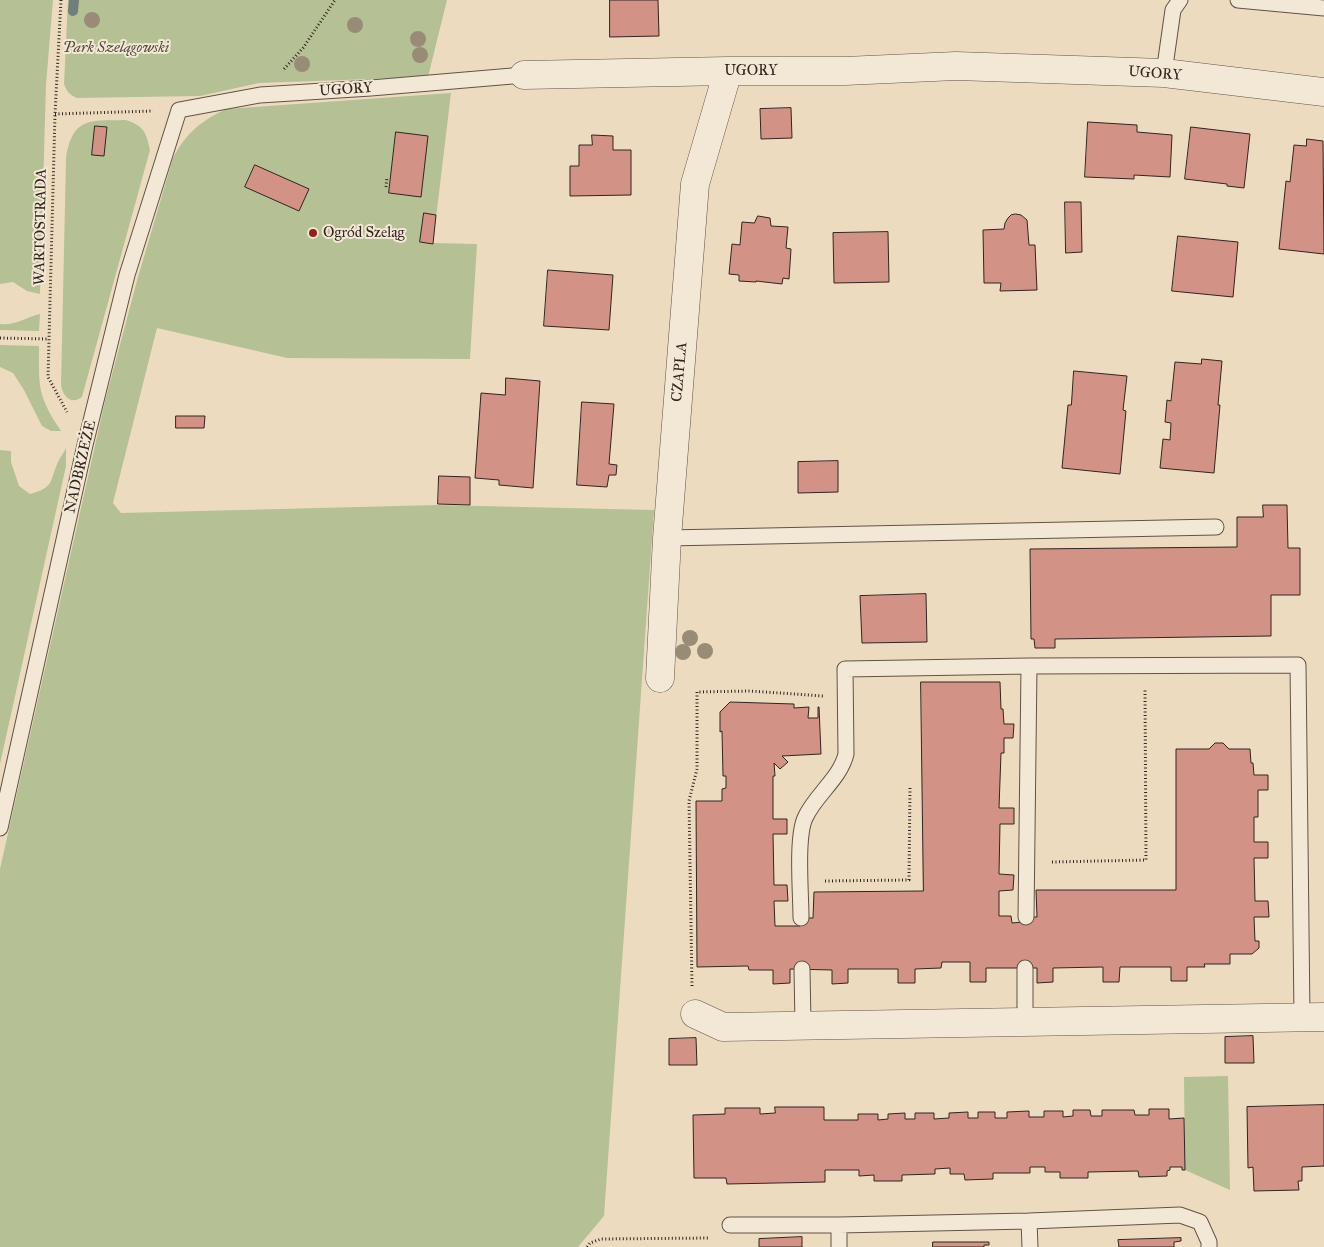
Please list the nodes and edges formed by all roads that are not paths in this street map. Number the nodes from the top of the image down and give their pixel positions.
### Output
1 (1180, 0) edge
2 (1238, 0) edge
3 (1288, 2) edge
4 (1324, 8) edge
5 (728, 71) junction
6 (1164, 74) junction
7 (524, 75) joint
8 (1324, 92) edge
9 (178, 110) joint
10 (1216, 527) dead end
11 (667, 538) junction
12 (1029, 666) junction
13 (660, 678) dead end
14 (0, 828) edge
15 (1026, 917) dead end
16 (801, 918) dead end
17 (1025, 968) dead end
18 (802, 969) dead end
19 (694, 1014) road end
20 (1313, 1017) edge
21 (1025, 1022) junction
22 (802, 1025) junction
23 (1029, 1221) junction
24 (730, 1224) road end
25 (839, 1225) junction
26 (839, 1247) edge
27 (1030, 1247) edge
28 (1209, 1247) edge

1 - 6 lane
2 - 3 lane
3 - 4 lane
5 - 6 street, UGORY
5 - 7 street, UGORY
5 - 11 street, CZAPLA
6 - 8 street, UGORY
7 - 9 lane, UGORY
9 - 14 lane, NADBRZEŻE
10 - 11 lane
11 - 13 street, CZAPLA
12 - 15 lane
12 - 16 lane
12 - 20 lane
17 - 21 lane
18 - 22 lane
19 - 22 street
20 - 21 street
21 - 22 street
23 - 25 lane
23 - 27 lane
23 - 28 lane
24 - 25 lane
25 - 26 lane

